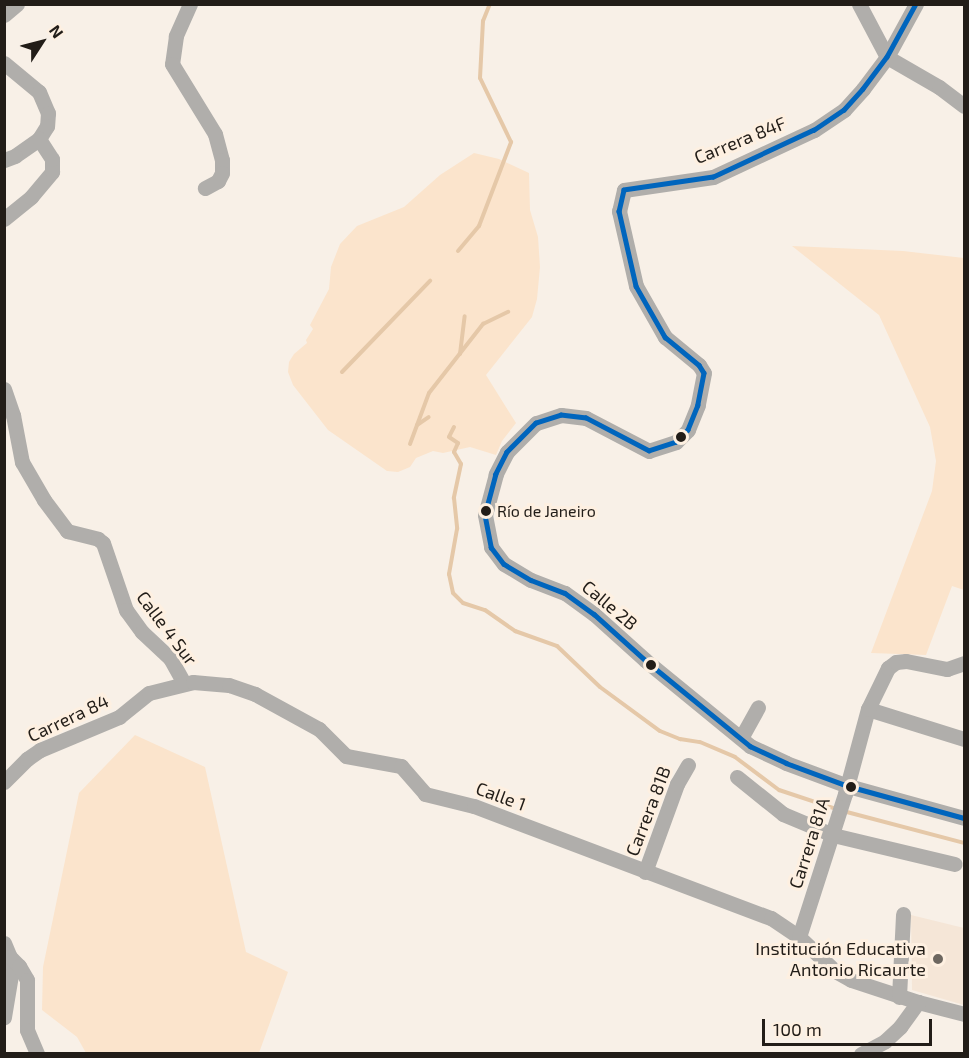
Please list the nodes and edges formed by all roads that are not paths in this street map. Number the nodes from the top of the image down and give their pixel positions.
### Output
1 (17, 4) edge
2 (190, 4) edge
3 (859, 4) edge
4 (916, 4) edge
5 (4, 15) edge
6 (887, 57) junction
7 (4, 63) edge
8 (964, 106) edge
9 (39, 139) junction
10 (4, 160) edge
11 (205, 188) dead end
12 (4, 219) edge
13 (4, 389) edge
14 (676, 442) joint
15 (964, 663) edge
16 (184, 683) junction
17 (149, 693) joint
18 (758, 707) dead end
19 (868, 709) junction
20 (741, 738) junction
21 (964, 740) edge
22 (688, 765) dead end
23 (737, 777) dead end
24 (4, 782) edge
25 (848, 786) junction
26 (964, 818) edge
27 (833, 835) junction
28 (955, 864) dead end
29 (645, 872) junction
30 (903, 914) dead end
31 (799, 937) junction
32 (7, 950) edge
33 (899, 997) junction
34 (918, 1002) junction
35 (964, 1014) edge
36 (4, 1017) edge
37 (37, 1053) edge
38 (861, 1053) edge

1 - 5 street
2 - 11 street
3 - 6 street
4 - 6 street, Carrera 84F
6 - 8 street
6 - 14 street, Carrera 84F
7 - 9 street
9 - 10 street
9 - 12 street
13 - 16 street, Calle 4 Sur
14 - 20 street, Calle 2B
15 - 19 street, Carrera 81A
16 - 17 street, Calle 1
16 - 29 street, Calle 1
17 - 24 street, Carrera 84
18 - 20 street
19 - 21 street
19 - 25 street, Carrera 81A
20 - 25 street, Calle 2B
22 - 29 street, Carrera 81B
23 - 27 street
25 - 26 street, Calle 2B
25 - 27 street, Carrera 81A
27 - 28 street
27 - 31 street, Carrera 81A
29 - 31 street, Calle 1
30 - 33 street
31 - 33 street, Calle 1
32 - 36 street
32 - 37 street
33 - 34 street, Calle 1
34 - 35 street, Calle 1
34 - 38 street

